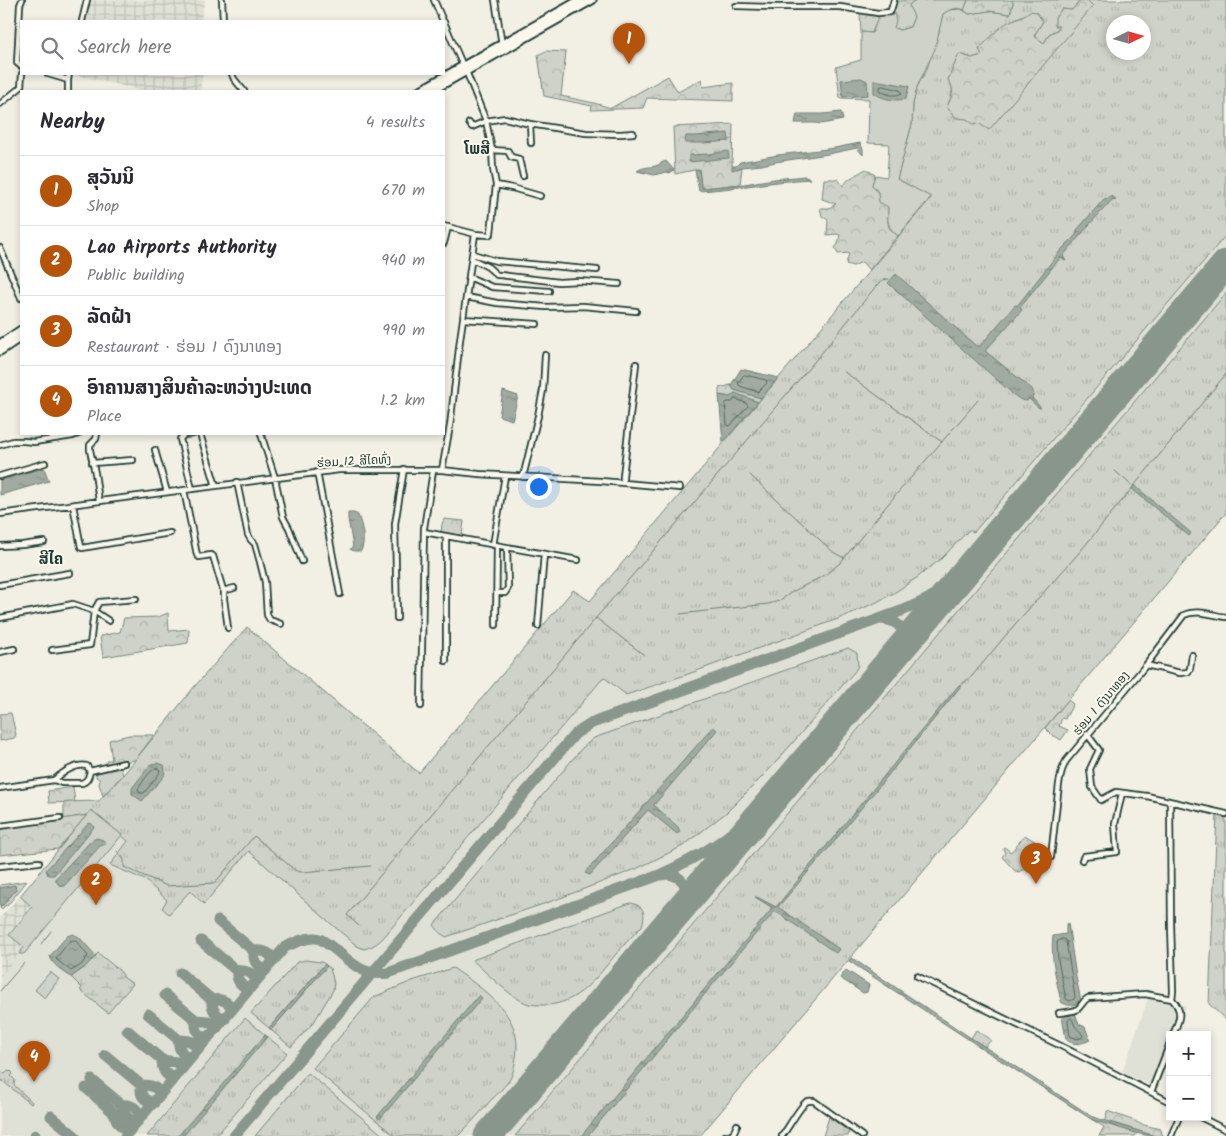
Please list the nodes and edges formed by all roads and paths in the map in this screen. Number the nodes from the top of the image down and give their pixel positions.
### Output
1 (22, 0) edge
2 (87, 0) edge
3 (222, 0) edge
4 (434, 0) edge
5 (495, 0) edge
6 (580, 0) edge
7 (592, 0) edge
8 (894, 0) edge
9 (736, 6) dead end
10 (82, 20) edge
11 (223, 20) edge
12 (443, 20) edge
13 (445, 24) edge
14 (502, 44) junction
15 (20, 65) edge
16 (465, 69) junction
17 (22, 75) edge
18 (51, 75) edge
19 (69, 75) edge
20 (232, 75) edge
21 (68, 80) junction
22 (434, 87) edge
23 (68, 90) edge
24 (243, 90) edge
25 (0, 104) edge
26 (486, 121) junction
27 (469, 123) dead end
28 (530, 124) junction
29 (633, 133) dead end
30 (530, 143) dead end
31 (492, 150) junction
32 (523, 176) dead end
33 (496, 185) junction
34 (540, 196) dead end
35 (446, 226) edge
36 (476, 234) junction
37 (0, 248) edge
38 (473, 256) junction
39 (597, 270) dead end
40 (469, 277) junction
41 (619, 284) dead end
42 (549, 291) dead end
43 (20, 296) edge
44 (466, 297) junction
45 (636, 311) dead end
46 (463, 319) junction
47 (538, 324) dead end
48 (20, 331) edge
49 (20, 339) edge
50 (0, 344) edge
51 (0, 351) edge
52 (545, 355) dead end
53 (636, 364) dead end
54 (76, 435) edge
55 (97, 435) edge
56 (184, 435) edge
57 (200, 435) edge
58 (261, 435) edge
59 (0, 445) edge
60 (155, 450) dead end
61 (133, 460) dead end
62 (45, 463) dead end
63 (92, 463) junction
64 (404, 470) junction
65 (442, 470) junction
66 (433, 471) junction
67 (317, 472) junction
68 (0, 476) edge
69 (505, 476) junction
70 (523, 477) junction
71 (274, 478) junction
72 (237, 482) junction
73 (623, 483) junction
74 (216, 486) junction
75 (680, 488) dead end
76 (192, 489) junction
77 (184, 490) junction
78 (167, 492) junction
79 (98, 501) junction
80 (73, 504) junction
81 (0, 514) edge
82 (424, 532) junction
83 (170, 533) dead end
84 (446, 536) junction
85 (44, 542) dead end
86 (495, 545) junction
87 (0, 546) edge
88 (507, 547) junction
89 (544, 554) junction
90 (578, 560) dead end
91 (302, 561) dead end
92 (70, 573) dead end
93 (0, 585) edge
94 (234, 588) dead end
95 (224, 590) junction
96 (497, 593) junction
97 (340, 594) dead end
98 (136, 599) dead end
99 (94, 610) junction
100 (0, 618) edge
101 (398, 618) dead end
102 (1226, 618) edge
103 (109, 621) dead end
104 (281, 624) dead end
105 (496, 625) dead end
106 (538, 626) dead end
107 (228, 628) dead end
108 (14, 649) dead end
109 (52, 650) dead end
110 (0, 652) edge
111 (1192, 655) dead end
112 (446, 661) dead end
113 (1146, 665) junction
114 (421, 706) dead end
115 (1087, 734) junction
116 (124, 763) dead end
117 (90, 772) junction
118 (54, 780) junction
119 (0, 788) edge
120 (1122, 793) junction
121 (1170, 802) junction
122 (1226, 814) edge
123 (60, 818) dead end
124 (0, 826) edge
125 (1051, 857) dead end
126 (1082, 860) dead end
127 (39, 862) dead end
128 (0, 866) edge
129 (918, 976) dead end
130 (1172, 998) junction
131 (1059, 1013) dead end
132 (1174, 1031) edge
133 (1166, 1053) edge
134 (1151, 1092) junction
135 (1166, 1100) edge
136 (1177, 1121) edge
137 (1208, 1121) edge
138 (737, 1125) dead end
139 (1226, 1130) edge
140 (725, 1136) edge
141 (782, 1136) edge
142 (862, 1136) edge
143 (1171, 1136) edge

1 - 15 street
2 - 10 street
3 - 11 street
4 - 12 street
5 - 14 street
6 - 14 highway
7 - 16 highway
8 - 9 street
13 - 16 street
14 - 16 highway
16 - 22 highway
16 - 26 street
17 - 25 street
18 - 21 street
19 - 21 street
20 - 24 street
21 - 23 street
26 - 27 street
26 - 28 street
26 - 31 street
28 - 29 street
28 - 30 street
31 - 32 street
31 - 33 street
33 - 34 street
33 - 36 street
35 - 36 street
36 - 38 street
37 - 43 street
38 - 39 street
38 - 40 street
38 - 41 street
40 - 42 street
40 - 44 street
44 - 45 street
44 - 46 street
46 - 47 street
46 - 65 street
48 - 50 highway
49 - 51 highway
52 - 70 street
53 - 73 street
54 - 59 street
55 - 63 street
56 - 76 street
57 - 74 street
58 - 71 street
60 - 78 street
61 - 63 street
62 - 68 street
63 - 79 street
64 - 66 street, ຮ່ອມ 12 ສີໄຄທົ່ງ
64 - 67 street, ຮ່ອມ 12 ສີໄຄທົ່ງ
64 - 101 street
65 - 66 street, ຮ່ອມ 12 ສີໄຄທົ່ງ
65 - 69 street, ຮ່ອມ 12 ສີໄຄທົ່ງ
66 - 82 street
67 - 71 street, ຮ່ອມ 12 ສີໄຄທົ່ງ
67 - 97 street
69 - 70 street, ຮ່ອມ 12 ສີໄຄທົ່ງ
69 - 86 street
70 - 73 street, ຮ່ອມ 12 ສີໄຄທົ່ງ
71 - 72 street, ຮ່ອມ 12 ສີໄຄທົ່ງ
71 - 91 street
72 - 74 street, ຮ່ອມ 12 ສີໄຄທົ່ງ
72 - 104 street
73 - 75 street, ຮ່ອມ 12 ສີໄຄທົ່ງ
74 - 76 street, ຮ່ອມ 12 ສີໄຄທົ່ງ
76 - 77 street, ຮ່ອມ 12 ສີໄຄທົ່ງ
77 - 78 street, ຮ່ອມ 12 ສີໄຄທົ່ງ
77 - 95 street
78 - 79 street, ຮ່ອມ 12 ສີໄຄທົ່ງ
79 - 80 street, ຮ່ອມ 12 ສີໄຄທົ່ງ
80 - 81 street, ຮ່ອມ 12 ສີໄຄທົ່ງ
80 - 83 street
82 - 84 street
82 - 114 street
84 - 86 street
84 - 112 street
85 - 87 street
86 - 88 street
86 - 96 street
88 - 89 street
88 - 96 street
89 - 90 street
89 - 106 street
92 - 93 street
94 - 95 street
95 - 107 street
96 - 105 street
98 - 99 street
99 - 100 street
99 - 103 street
99 - 109 street
102 - 113 street, ຮ່ອມ 1 ດົງນາທອງ
108 - 110 street
111 - 113 street
113 - 115 street, ຮ່ອມ 1 ດົງນາທອງ
115 - 120 street
115 - 125 street, ຮ່ອມ 1 ດົງນາທອງ
116 - 117 street
117 - 118 street
117 - 118 street
118 - 119 street
120 - 121 street
120 - 126 street
121 - 122 street
121 - 130 street
123 - 124 street
127 - 128 street
129 - 134 street
130 - 131 street
130 - 132 street
133 - 134 street
134 - 135 street
136 - 143 street
137 - 139 street
138 - 140 street
141 - 142 street

